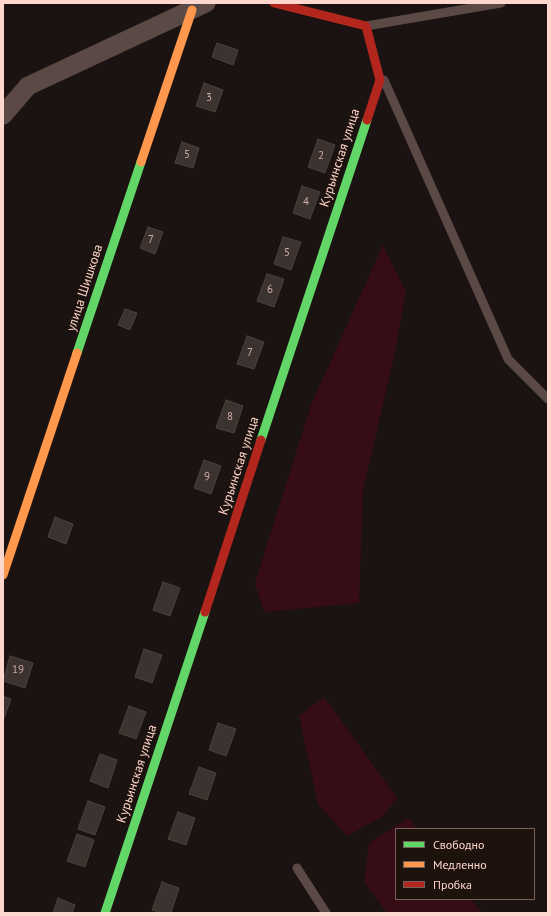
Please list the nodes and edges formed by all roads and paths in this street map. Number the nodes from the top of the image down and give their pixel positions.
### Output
1 (274, 3) edge
2 (500, 3) edge
3 (199, 6) edge
4 (366, 26) junction
5 (374, 57) junction
6 (3, 115) edge
7 (548, 399) edge
8 (3, 575) edge
9 (297, 868) dead end
10 (105, 913) edge
11 (326, 913) edge

1 - 4 street
2 - 4 lane
3 - 6 street
3 - 8 street, улица Шишкова
4 - 5 street, Курьинская улица
5 - 7 lane
5 - 10 street, Курьинская улица
9 - 11 lane

